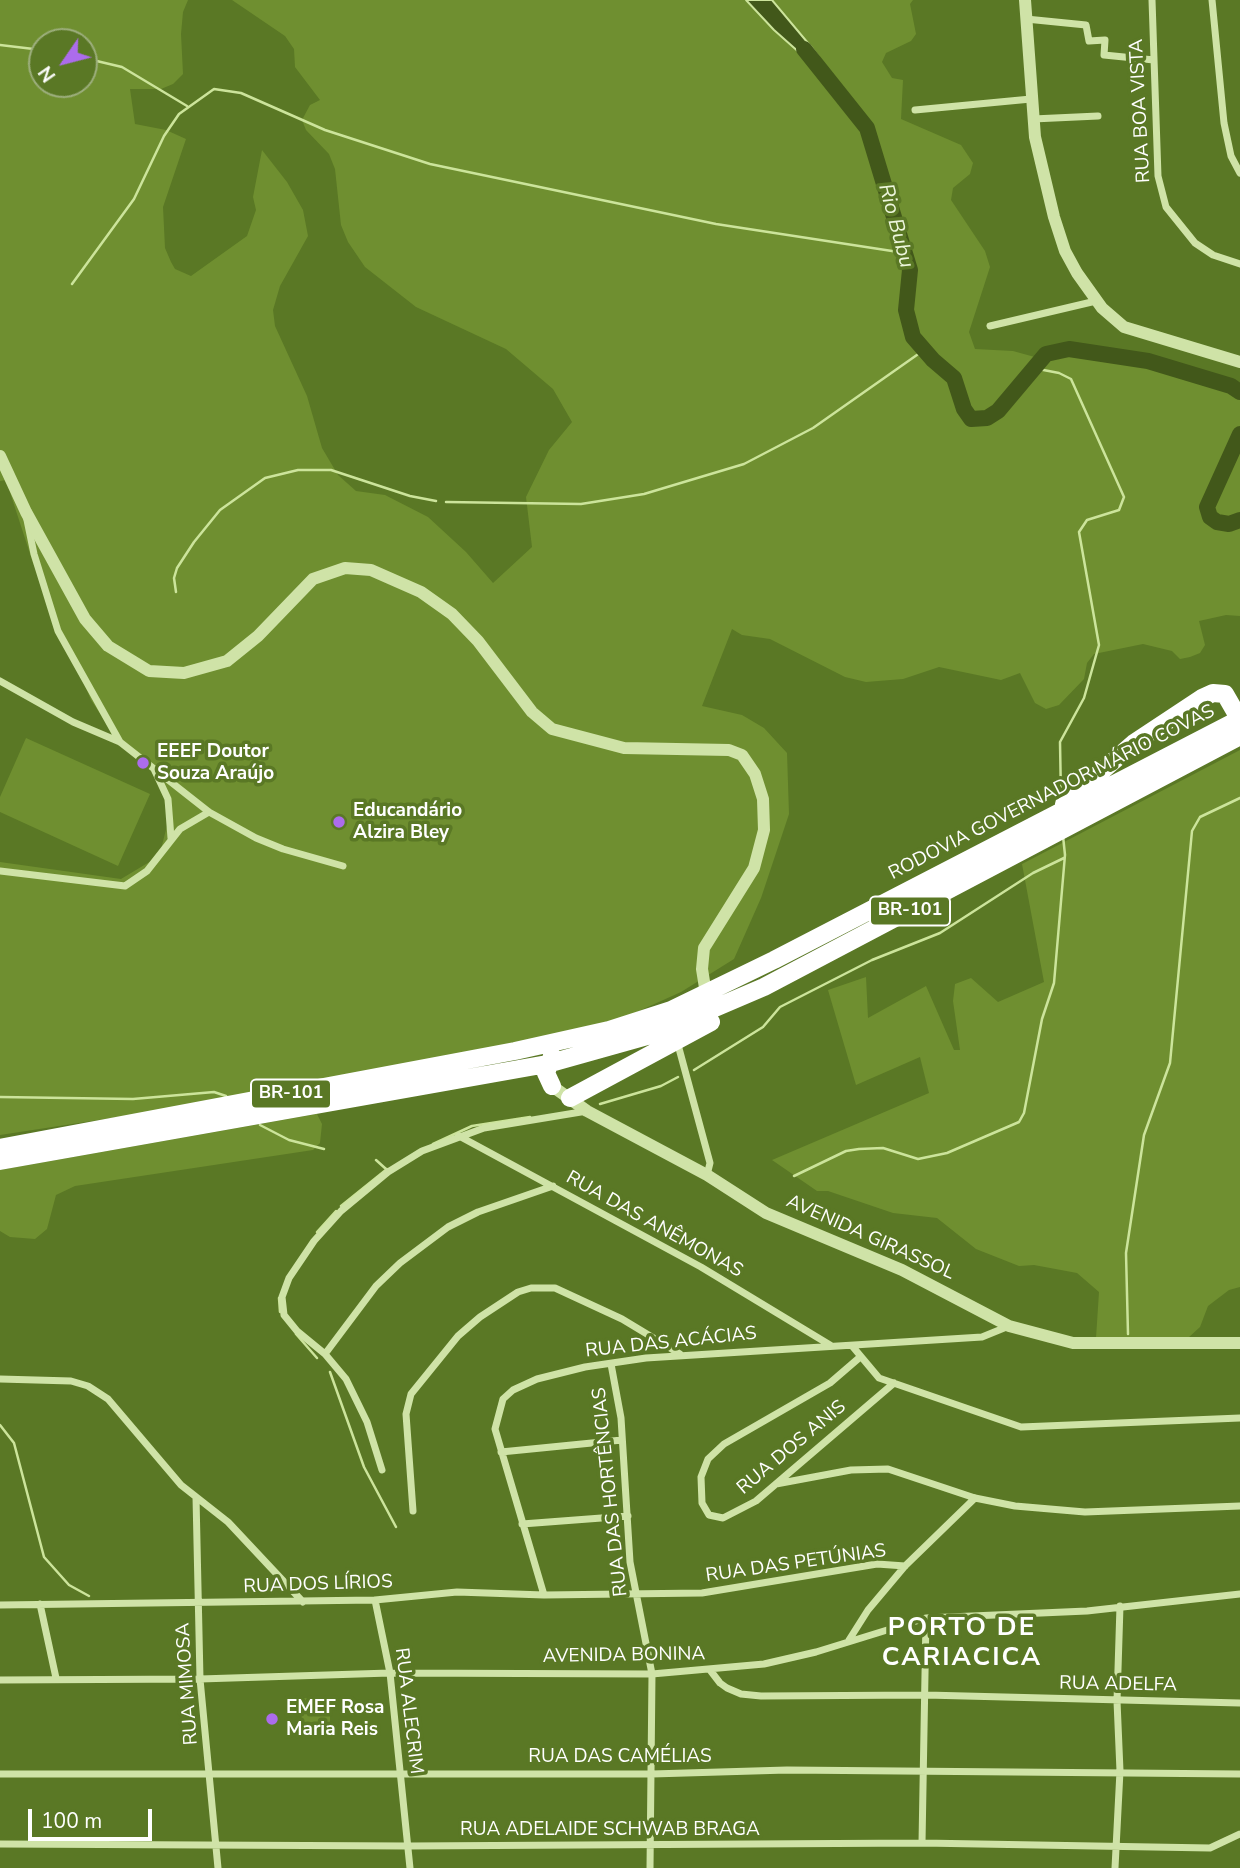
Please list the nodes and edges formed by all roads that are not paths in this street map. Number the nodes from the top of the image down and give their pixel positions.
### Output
1 (1025, 0) edge
2 (1152, 0) edge
3 (1212, 0) edge
4 (1026, 19) junction
5 (1154, 61) junction
6 (1031, 99) junction
7 (915, 110) dead end
8 (1098, 116) dead end
9 (1033, 118) junction
10 (1240, 173) edge
11 (1240, 264) edge
12 (1096, 301) junction
13 (990, 326) dead end
14 (1240, 362) edge
15 (0, 456) edge
16 (26, 512) junction
17 (0, 681) edge
18 (1240, 720) edge
19 (1240, 728) edge
20 (1240, 736) edge
21 (120, 742) junction
22 (153, 768) junction
23 (1101, 809) junction
24 (209, 812) junction
25 (1049, 819) junction
26 (171, 838) junction
27 (343, 866) dead end
28 (0, 871) edge
29 (764, 987) junction
30 (706, 994) junction
31 (671, 1010) junction
32 (677, 1041) junction
33 (547, 1064) junction
34 (505, 1072) junction
35 (552, 1086) junction
36 (570, 1098) junction
37 (587, 1111) junction
38 (459, 1136) junction
39 (0, 1148) edge
40 (0, 1161) edge
41 (707, 1175) junction
42 (553, 1186) junction
43 (1009, 1326) junction
44 (1240, 1343) edge
45 (830, 1345) junction
46 (853, 1347) junction
47 (326, 1354) junction
48 (681, 1354) junction
49 (859, 1358) junction
50 (611, 1364) junction
51 (0, 1379) edge
52 (894, 1383) junction
53 (1240, 1418) edge
54 (622, 1440) junction
55 (501, 1452) junction
56 (382, 1470) dead end
57 (774, 1485) junction
58 (196, 1497) junction
59 (975, 1498) junction
60 (1240, 1506) edge
61 (413, 1511) dead end
62 (628, 1516) junction
63 (522, 1524) junction
64 (905, 1566) junction
65 (636, 1592) junction
66 (1240, 1594) edge
67 (544, 1595) junction
68 (374, 1600) junction
69 (303, 1602) junction
70 (40, 1604) junction
71 (0, 1605) edge
72 (199, 1605) junction
73 (1121, 1606) junction
74 (926, 1618) junction
75 (849, 1640) junction
76 (710, 1670) junction
77 (390, 1673) junction
78 (652, 1674) junction
79 (56, 1678) junction
80 (200, 1679) junction
81 (0, 1680) edge
82 (926, 1695) junction
83 (1117, 1701) junction
84 (1240, 1703) edge
85 (211, 1771) junction
86 (924, 1771) junction
87 (1120, 1771) junction
88 (400, 1773) junction
89 (0, 1774) edge
90 (652, 1774) junction
91 (1240, 1774) edge
92 (1240, 1834) edge
93 (922, 1843) junction
94 (0, 1844) edge
95 (216, 1846) junction
96 (408, 1846) junction
97 (649, 1846) junction
98 (1115, 1847) junction
99 (218, 1868) edge
100 (410, 1868) edge
101 (650, 1868) edge
102 (1115, 1868) edge

1 - 4 street
2 - 5 street, RUA BOA VISTA
3 - 10 street
4 - 5 street
4 - 6 street
5 - 11 street, RUA BOA VISTA
6 - 7 street
6 - 9 street
8 - 9 street
9 - 12 street
12 - 13 street
12 - 14 street
15 - 16 street
16 - 21 street
16 - 30 street
17 - 21 street
18 - 25 highway, RODOVIA GOVERNADOR MÁRIO COVAS / BR-101
18 - 25 highway
19 - 23 highway
20 - 23 highway, RODOVIA GOVERNADOR MÁRIO COVAS / BR-101
21 - 22 street
22 - 24 street
22 - 26 street
23 - 29 highway, RODOVIA GOVERNADOR MÁRIO COVAS / BR-101
24 - 26 street
24 - 27 street
25 - 30 highway, RODOVIA GOVERNADOR MÁRIO COVAS / BR-101
26 - 28 street
29 - 32 highway
29 - 33 highway, RODOVIA GOVERNADOR MÁRIO COVAS / BR-101
30 - 31 highway, RODOVIA GOVERNADOR MÁRIO COVAS / BR-101
31 - 33 highway
31 - 39 highway, RODOVIA GOVERNADOR MÁRIO COVAS / BR-101
32 - 36 highway
32 - 41 street
33 - 34 highway, RODOVIA GOVERNADOR MÁRIO COVAS / BR-101
33 - 35 highway
34 - 35 highway
34 - 40 highway, RODOVIA GOVERNADOR MÁRIO COVAS / BR-101
35 - 36 street, AVENIDA GIRASSOL
36 - 37 street, AVENIDA GIRASSOL
37 - 38 street
37 - 41 street, AVENIDA GIRASSOL
38 - 42 street, RUA DAS ANÊMONAS
38 - 47 street
41 - 43 street, AVENIDA GIRASSOL
42 - 45 street, RUA DAS ANÊMONAS
42 - 47 street
43 - 44 street, AVENIDA GIRASSOL
43 - 46 street, RUA DAS ACÁCIAS
45 - 46 street, RUA DAS ACÁCIAS
45 - 48 street, RUA DAS ACÁCIAS
46 - 49 street
47 - 56 street
48 - 50 street, RUA DAS ACÁCIAS
48 - 61 street
49 - 52 street
49 - 57 street, RUA DOS ANIS
50 - 54 street, RUA DAS HORTÊNCIAS
50 - 55 street, RUA DAS ACÁCIAS
51 - 58 street
52 - 53 street
52 - 57 street, RUA DOS ANIS
54 - 55 street
54 - 62 street, RUA DAS HORTÊNCIAS
55 - 63 street, RUA DAS ACÁCIAS
57 - 59 street
58 - 69 street
58 - 72 street, RUA MIMOSA
59 - 60 street
59 - 64 street, RUA DAS PETÚNIAS
62 - 63 street
62 - 65 street, RUA DAS HORTÊNCIAS
63 - 67 street, RUA DAS ACÁCIAS
64 - 65 street, RUA DAS PETÚNIAS
64 - 75 street
65 - 67 street, RUA DOS LÍRIOS
65 - 78 street, RUA DAS HORTÊNCIAS
66 - 73 street, AVENIDA BONINA
67 - 68 street, RUA DOS LÍRIOS
68 - 69 street, RUA DOS LÍRIOS
68 - 77 street, RUA ALECRIM
69 - 72 street, RUA DOS LÍRIOS
70 - 71 street, RUA DOS LÍRIOS
70 - 72 street, RUA DOS LÍRIOS
70 - 79 street
72 - 80 street, RUA MIMOSA
73 - 74 street, AVENIDA BONINA
73 - 83 street
74 - 75 street, AVENIDA BONINA
74 - 82 street
75 - 76 street, AVENIDA BONINA
76 - 78 street, AVENIDA BONINA
76 - 82 street, RUA ADELFA
77 - 78 street, AVENIDA BONINA
77 - 80 street, AVENIDA BONINA
77 - 88 street, RUA ALECRIM
78 - 90 street, RUA DAS HORTÊNCIAS
79 - 80 street, AVENIDA BONINA
79 - 81 street, AVENIDA BONINA
80 - 85 street, RUA MIMOSA
82 - 83 street, RUA ADELFA
82 - 86 street
83 - 84 street, RUA ADELFA
83 - 87 street
85 - 88 street, RUA DAS CAMÉLIAS
85 - 89 street, RUA DAS CAMÉLIAS
85 - 95 street, RUA MIMOSA
86 - 87 street, RUA DAS CAMÉLIAS
86 - 90 street, RUA DAS CAMÉLIAS
86 - 93 street
87 - 91 street, RUA DAS CAMÉLIAS
87 - 98 street
88 - 90 street, RUA DAS CAMÉLIAS
88 - 96 street, RUA ALECRIM
90 - 97 street, RUA DAS HORTÊNCIAS
92 - 98 street, RUA ADELAIDE SCHWAB BRAGA
93 - 97 street, RUA ADELAIDE SCHWAB BRAGA
93 - 98 street, RUA ADELAIDE SCHWAB BRAGA
94 - 95 street, RUA ADELAIDE SCHWAB BRAGA
95 - 96 street, RUA ADELAIDE SCHWAB BRAGA
95 - 99 street, RUA MIMOSA
96 - 97 street, RUA ADELAIDE SCHWAB BRAGA
96 - 100 street, RUA ALECRIM
97 - 101 street, RUA DAS HORTÊNCIAS
98 - 102 street

